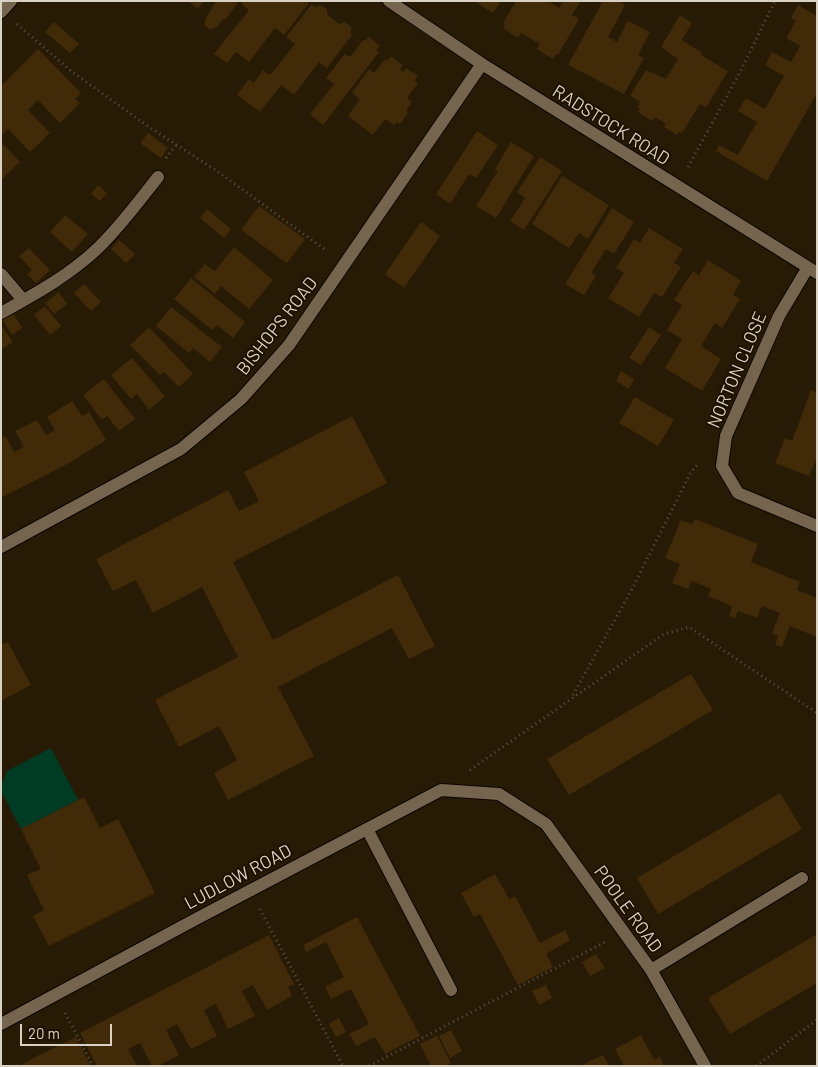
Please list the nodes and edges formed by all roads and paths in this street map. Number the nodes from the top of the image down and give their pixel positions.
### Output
1 (11, 1) edge
2 (389, 1) edge
3 (775, 1) edge
4 (2, 12) edge
5 (482, 64) junction
6 (158, 177) dead end
7 (676, 187) junction
8 (345, 264) junction
9 (812, 271) edge
10 (1, 274) edge
11 (23, 300) junction
12 (1, 313) edge
13 (726, 436) junction
14 (817, 526) edge
15 (1, 547) edge
16 (572, 697) junction
17 (817, 713) edge
18 (441, 790) junction
19 (367, 829) junction
20 (802, 878) dead end
21 (250, 890) junction
22 (624, 933) junction
23 (651, 970) junction
24 (451, 990) dead end
25 (56, 995) junction
26 (817, 1020) edge
27 (1, 1024) edge
28 (93, 1066) edge
29 (343, 1066) edge
30 (369, 1066) edge
31 (705, 1066) edge
32 (756, 1066) edge

1 - 4 street
2 - 5 street, RADSTOCK ROAD
3 - 7 path
4 - 8 path
5 - 7 street, RADSTOCK ROAD
5 - 8 street, BISHOPS ROAD
6 - 11 street
7 - 9 street, RADSTOCK ROAD
8 - 15 street, BISHOPS ROAD
9 - 13 street, NORTON CLOSE
10 - 11 street
11 - 12 street
13 - 14 street, NORTON CLOSE
13 - 16 path
16 - 17 path
16 - 18 path
18 - 19 street, LUDLOW ROAD
18 - 22 street, POOLE ROAD
19 - 21 street, LUDLOW ROAD
19 - 24 street
20 - 23 street
21 - 25 street, LUDLOW ROAD
21 - 29 path
22 - 23 street, POOLE ROAD
22 - 30 path
23 - 31 street, POOLE ROAD
25 - 27 street, LUDLOW ROAD
25 - 28 path
26 - 32 path

